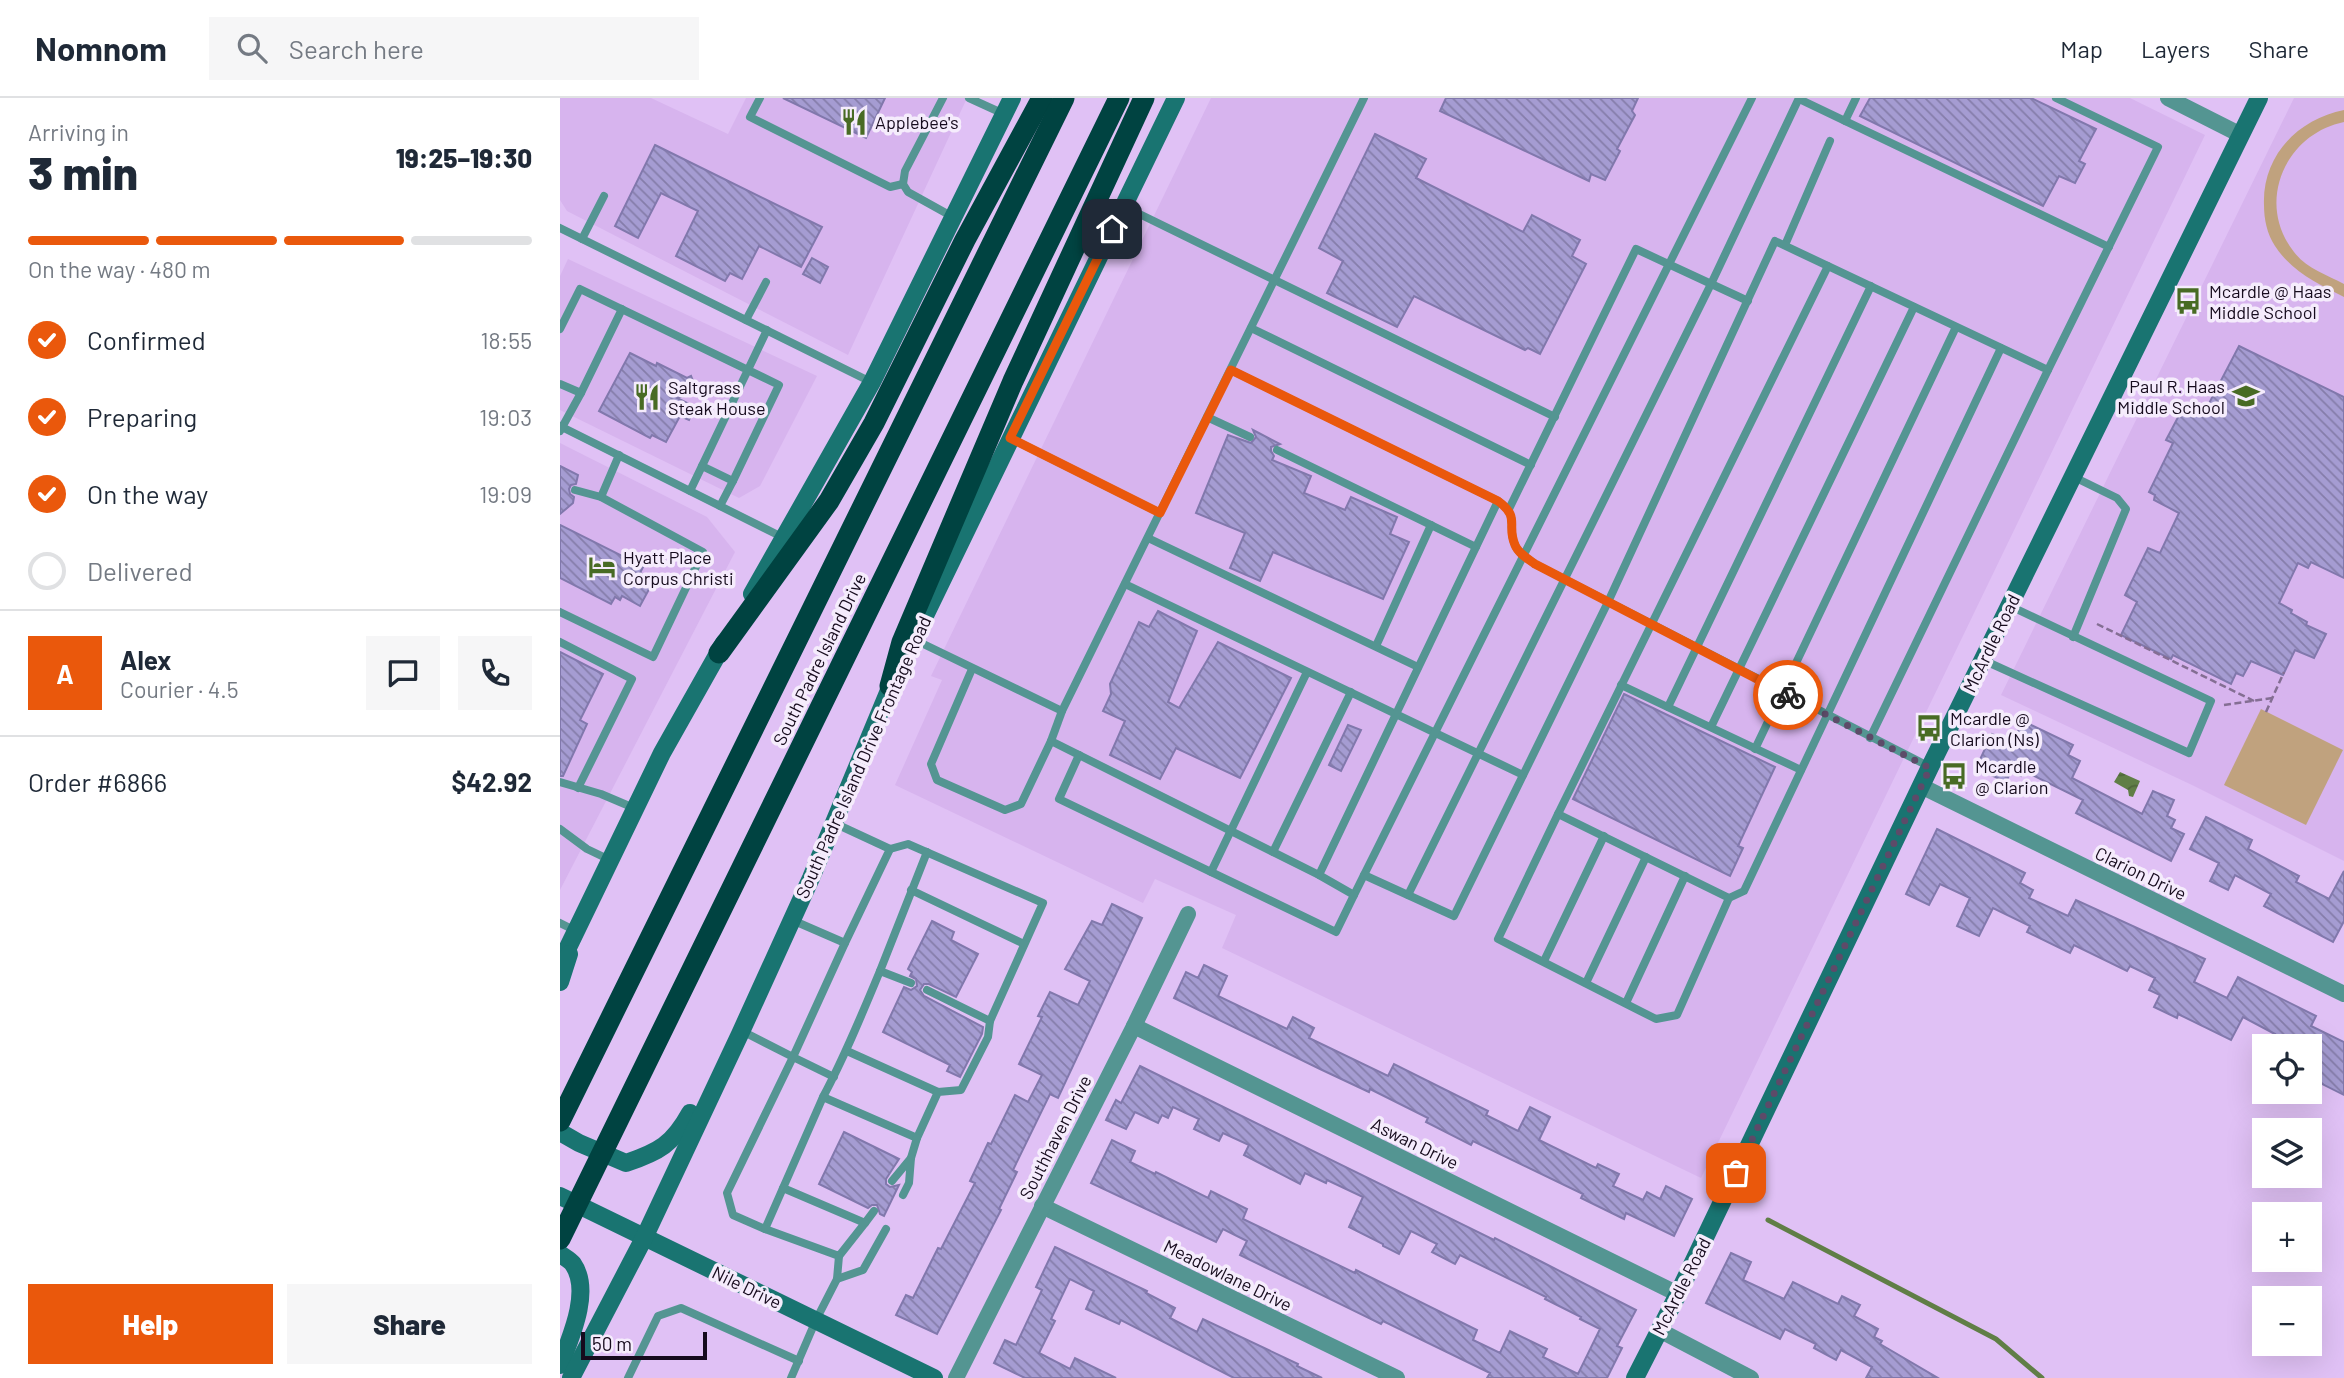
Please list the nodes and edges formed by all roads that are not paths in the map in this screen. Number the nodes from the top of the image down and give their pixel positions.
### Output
1 (760, 98) edge
2 (943, 98) edge
3 (969, 98) edge
4 (1042, 98) edge
5 (1064, 98) edge
6 (1119, 98) edge
7 (1144, 98) edge
8 (1176, 98) edge
9 (1364, 98) edge
10 (1752, 98) edge
11 (1799, 98) edge
12 (1856, 98) edge
13 (2056, 98) edge
14 (2168, 98) edge
15 (2259, 98) edge
16 (1008, 106) edge
17 (1845, 121) junction
18 (2241, 135) junction
19 (1830, 141) dead end
20 (903, 184) junction
21 (604, 196) dead end
22 (1123, 206) junction
23 (953, 217) junction
24 (560, 228) edge
25 (582, 239) junction
26 (1785, 246) junction
27 (2109, 247) junction
28 (1670, 264) junction
29 (1828, 266) junction
30 (1275, 280) junction
31 (766, 282) dead end
32 (1712, 282) junction
33 (1871, 286) junction
34 (1748, 301) junction
35 (1914, 307) junction
36 (622, 309) junction
37 (747, 320) junction
38 (1956, 327) junction
39 (1251, 328) junction
40 (560, 329) edge
41 (767, 330) junction
42 (2001, 348) junction
43 (749, 369) junction
44 (1231, 370) junction
45 (2048, 370) junction
46 (872, 382) junction
47 (560, 384) edge
48 (581, 393) junction
49 (1207, 416) junction
50 (1555, 416) junction
51 (561, 428) edge
52 (1250, 437) dead end
53 (1010, 438) junction
54 (1277, 450) dead end
55 (619, 455) junction
56 (1531, 465) junction
57 (702, 467) junction
58 (2073, 477) junction
59 (733, 481) junction
60 (575, 490) dead end
61 (690, 491) junction
62 (601, 497) junction
63 (1498, 501) junction
64 (720, 506) junction
65 (1509, 509) junction
66 (1160, 513) junction
67 (1431, 525) junction
68 (784, 538) junction
69 (1148, 538) junction
70 (1476, 547) junction
71 (1524, 556) junction
72 (1566, 580) junction
73 (1125, 584) junction
74 (1608, 602) junction
75 (2009, 606) junction
76 (560, 612) edge
77 (1651, 624) junction
78 (2073, 636) junction
79 (913, 639) junction
80 (560, 642) edge
81 (1376, 646) junction
82 (1697, 648) junction
83 (719, 653) junction
84 (1983, 660) junction
85 (1419, 667) junction
86 (972, 669) junction
87 (1739, 670) junction
88 (1307, 672) junction
89 (1621, 685) junction
90 (890, 686) junction
91 (1351, 692) junction
92 (1783, 692) junction
93 (1668, 707) junction
94 (1062, 711) junction
95 (1396, 714) junction
96 (1826, 715) junction
97 (1711, 727) junction
98 (1437, 733) junction
99 (1870, 738) junction
100 (1051, 741) junction
101 (1755, 748) junction
102 (1079, 755) junction
103 (1478, 755) junction
104 (1930, 768) junction
105 (1801, 770) junction
106 (1523, 775) junction
107 (560, 782) edge
108 (1921, 786) junction
109 (578, 788) junction
110 (634, 808) junction
111 (1558, 814) junction
112 (834, 823) junction
113 (560, 830) edge
114 (1231, 831) junction
115 (1604, 836) junction
116 (890, 849) junction
117 (927, 852) junction
118 (1273, 852) junction
119 (1646, 857) junction
120 (610, 860) junction
121 (1211, 872) junction
122 (1364, 874) junction
123 (1319, 875) junction
124 (1685, 876) junction
125 (911, 890) junction
126 (1354, 895) junction
127 (1408, 895) junction
128 (1729, 898) junction
129 (1188, 914) dead end
130 (792, 920) junction
131 (560, 923) edge
132 (577, 931) junction
133 (845, 943) junction
134 (1024, 944) junction
135 (1544, 961) junction
136 (560, 964) edge
137 (880, 971) junction
138 (560, 982) edge
139 (911, 983) dead end
140 (1586, 983) junction
141 (927, 990) dead end
142 (2344, 994) edge
143 (1626, 1003) junction
144 (990, 1021) junction
145 (1135, 1026) junction
146 (741, 1033) junction
147 (847, 1052) junction
148 (793, 1057) junction
149 (834, 1077) junction
150 (938, 1092) junction
151 (823, 1097) junction
152 (560, 1121) edge
153 (560, 1132) edge
154 (917, 1138) junction
155 (911, 1158) junction
156 (892, 1181) dead end
157 (783, 1188) junction
158 (903, 1195) dead end
159 (560, 1196) edge
160 (1042, 1206) junction
161 (874, 1211) dead end
162 (865, 1223) junction
163 (765, 1229) junction
164 (886, 1229) dead end
165 (645, 1238) junction
166 (560, 1239) edge
167 (560, 1254) edge
168 (839, 1256) junction
169 (837, 1279) junction
170 (1678, 1294) junction
171 (816, 1320) junction
172 (1659, 1330) junction
173 (799, 1361) junction
174 (560, 1365) edge
175 (571, 1378) edge
176 (628, 1378) edge
177 (791, 1378) edge
178 (934, 1378) edge
179 (956, 1378) edge
180 (1397, 1378) edge
181 (1635, 1378) edge
182 (1751, 1378) edge

1 - 20 lane
2 - 20 lane
3 - 16 lane
4 - 83 highway
5 - 152 highway, South Padre Island Drive
6 - 166 highway, South Padre Island Drive
7 - 90 highway
8 - 22 main road, South Padre Island Drive Frontage Road
9 - 30 lane
10 - 28 lane
11 - 17 lane
11 - 32 lane
12 - 17 lane
13 - 27 lane
14 - 18 street
15 - 18 main road, McArdle Road
16 - 23 main road
17 - 27 lane
18 - 58 main road, McArdle Road
19 - 26 lane
20 - 23 lane
21 - 25 lane
22 - 30 lane
22 - 53 main road, South Padre Island Drive Frontage Road
23 - 46 main road
24 - 25 lane
25 - 37 lane
26 - 29 lane
26 - 34 lane
27 - 45 lane
28 - 32 lane
28 - 50 lane
28 - 71 lane
29 - 33 lane
29 - 77 lane
30 - 39 lane
30 - 50 lane
31 - 37 lane
32 - 34 lane
32 - 72 lane
33 - 35 lane
33 - 82 lane
34 - 74 lane
35 - 38 lane
35 - 87 lane
36 - 40 lane
36 - 43 lane
36 - 48 lane
37 - 41 lane
38 - 42 lane
38 - 92 lane
39 - 44 lane
39 - 56 lane
41 - 43 lane
41 - 46 lane
42 - 45 lane
42 - 96 lane
43 - 57 lane
43 - 59 lane
44 - 49 lane
44 - 63 lane
45 - 99 lane
46 - 68 main road
47 - 48 lane
48 - 51 lane
49 - 52 lane
49 - 66 lane
50 - 56 lane
51 - 55 lane
53 - 66 lane
53 - 79 main road, South Padre Island Drive Frontage Road
54 - 67 lane
55 - 61 lane
55 - 62 lane
56 - 65 lane
57 - 59 lane
57 - 61 lane
58 - 75 main road, McArdle Road
58 - 78 lane
59 - 64 lane
60 - 62 lane
61 - 64 lane
62 - 76 lane
63 - 65 lane
63 - 70 lane
64 - 68 lane
65 - 71 lane
66 - 69 lane
67 - 70 lane
67 - 81 lane
68 - 83 main road
69 - 73 lane
69 - 81 lane
70 - 85 lane
71 - 72 lane
71 - 98 lane
72 - 74 lane
72 - 103 lane
73 - 88 lane
73 - 94 lane
74 - 77 lane
74 - 106 lane
75 - 78 lane
75 - 84 main road, McArdle Road
77 - 82 lane
77 - 89 lane
78 - 84 lane
79 - 86 lane
79 - 90 main road, South Padre Island Drive Frontage Road
80 - 109 lane
81 - 85 lane
82 - 87 lane
82 - 93 lane
83 - 110 main road
84 - 104 main road, McArdle Road
85 - 95 lane
86 - 94 lane
86 - 100 lane
87 - 92 lane
87 - 97 lane
88 - 91 lane
88 - 114 lane
89 - 93 lane
89 - 111 lane
90 - 112 main road, South Padre Island Drive Frontage Road
91 - 95 lane
91 - 118 lane
92 - 96 lane
92 - 101 lane
93 - 97 lane
94 - 100 lane
95 - 98 lane
95 - 123 lane
96 - 99 lane
96 - 105 lane
97 - 101 lane
98 - 103 lane
98 - 122 lane
99 - 104 lane
100 - 102 lane
101 - 105 lane
102 - 114 lane
102 - 121 lane
103 - 106 lane
103 - 127 lane
104 - 108 main road, McArdle Road
105 - 128 lane
106 - 127 lane
107 - 109 lane
108 - 142 street, Clarion Drive
108 - 170 main road, McArdle Road
109 - 110 lane
110 - 120 main road
111 - 115 lane
111 - 135 lane
112 - 116 lane
112 - 130 main road, South Padre Island Drive Frontage Road
113 - 120 lane
114 - 118 lane
114 - 121 lane
115 - 119 lane
115 - 135 lane
116 - 117 lane
116 - 133 lane
117 - 125 lane
117 - 134 lane
118 - 123 lane
119 - 124 lane
119 - 140 lane
120 - 132 main road
121 - 126 lane
122 - 126 lane
122 - 127 lane
123 - 126 lane
124 - 128 lane
124 - 143 lane
125 - 134 lane
125 - 137 lane
128 - 143 lane
129 - 145 street, Southhaven Drive
130 - 133 lane
130 - 146 main road, South Padre Island Drive Frontage Road
131 - 132 lane
132 - 136 main road
132 - 138 main road
133 - 148 lane
134 - 144 lane
135 - 140 lane
137 - 139 lane
137 - 147 lane
140 - 143 lane
141 - 144 lane
144 - 150 lane
145 - 160 street, Southhaven Drive
145 - 170 street, Aswan Drive
146 - 148 lane
146 - 153 main road
146 - 165 main road, South Padre Island Drive Frontage Road
147 - 149 lane
147 - 150 lane
148 - 149 lane
148 - 163 lane
149 - 151 lane
150 - 154 lane
151 - 154 lane
151 - 157 lane
154 - 155 lane
155 - 156 lane
155 - 158 lane
157 - 162 lane
157 - 163 lane
159 - 165 main road, Nile Drive
160 - 179 street, Southhaven Drive
160 - 180 street, Meadowlane Drive
161 - 162 lane
162 - 168 lane
163 - 168 lane
164 - 169 lane
165 - 171 main road, Nile Drive
165 - 175 main road, South Padre Island Drive Frontage Road
167 - 174 main road
168 - 169 lane
169 - 171 lane
170 - 172 main road, McArdle Road
171 - 173 lane
171 - 178 main road, Nile Drive
172 - 181 main road, McArdle Road
172 - 182 street
173 - 176 lane
173 - 177 lane

